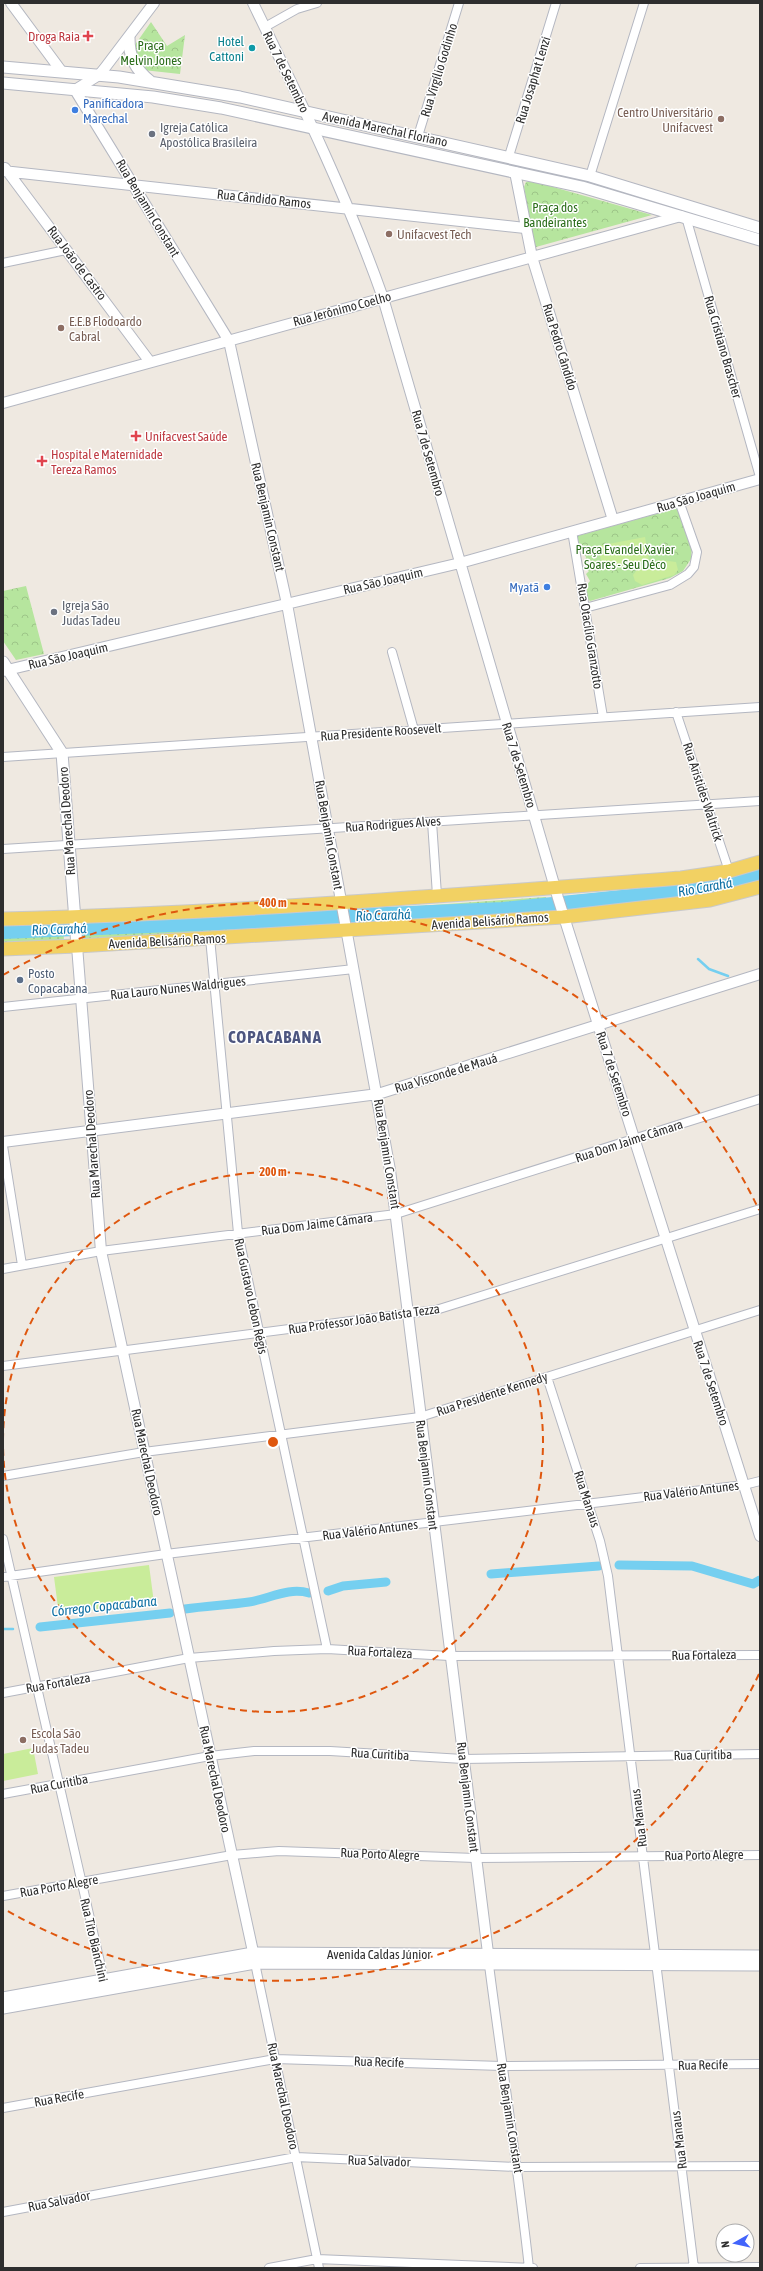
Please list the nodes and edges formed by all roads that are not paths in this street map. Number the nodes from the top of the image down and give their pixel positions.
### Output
1 (11, 3) edge
2 (154, 3) edge
3 (253, 3) edge
4 (316, 3) edge
5 (459, 3) edge
6 (556, 3) edge
7 (644, 3) edge
8 (265, 27) junction
9 (129, 38) junction
10 (3, 66) edge
11 (62, 72) junction
12 (99, 75) junction
13 (150, 82) junction
14 (3, 83) edge
15 (74, 90) junction
16 (306, 112) junction
17 (314, 128) junction
18 (418, 136) junction
19 (509, 156) junction
20 (4, 168) edge
21 (515, 172) junction
22 (590, 176) junction
23 (133, 184) junction
24 (347, 208) junction
25 (683, 216) junction
26 (525, 228) junction
27 (760, 228) edge
28 (760, 240) edge
29 (66, 250) junction
30 (532, 257) junction
31 (3, 263) edge
32 (383, 298) junction
33 (229, 340) junction
34 (150, 362) junction
35 (7, 402) edge
36 (760, 478) edge
37 (679, 501) junction
38 (613, 520) junction
39 (572, 531) junction
40 (460, 563) junction
41 (288, 604) junction
42 (585, 608) junction
43 (392, 652) dead end
44 (5, 668) edge
45 (760, 707) edge
46 (676, 712) junction
47 (603, 717) junction
48 (506, 724) junction
49 (414, 730) junction
50 (311, 736) junction
51 (62, 753) junction
52 (3, 757) edge
53 (760, 801) edge
54 (707, 805) junction
55 (534, 815) junction
56 (432, 822) junction
57 (328, 828) junction
58 (69, 844) junction
59 (3, 849) edge
60 (760, 862) edge
61 (729, 871) junction
62 (760, 887) edge
63 (556, 893) junction
64 (437, 895) junction
65 (342, 905) junction
66 (562, 913) junction
67 (3, 919) edge
68 (75, 920) junction
69 (346, 928) junction
70 (210, 938) junction
71 (77, 943) junction
72 (3, 948) edge
73 (354, 969) junction
74 (760, 974) edge
75 (214, 984) junction
76 (81, 999) junction
77 (3, 1007) edge
78 (598, 1025) junction
79 (378, 1094) junction
80 (760, 1099) edge
81 (227, 1112) junction
82 (91, 1129) junction
83 (634, 1139) junction
84 (3, 1142) edge
85 (3, 1146) edge
86 (760, 1209) edge
87 (396, 1214) junction
88 (238, 1233) junction
89 (666, 1239) junction
90 (101, 1251) junction
91 (22, 1265) junction
92 (3, 1269) edge
93 (760, 1310) edge
94 (408, 1315) junction
95 (695, 1330) junction
96 (259, 1332) junction
97 (122, 1349) junction
98 (3, 1366) edge
99 (547, 1377) junction
100 (420, 1417) junction
101 (281, 1435) junction
102 (144, 1452) junction
103 (3, 1476) edge
104 (760, 1480) edge
105 (744, 1485) junction
106 (589, 1504) junction
107 (433, 1522) junction
108 (760, 1536) edge
109 (303, 1538) junction
110 (3, 1539) edge
111 (166, 1554) junction
112 (7, 1576) edge
113 (327, 1649) junction
114 (760, 1655) edge
115 (449, 1656) junction
116 (619, 1656) junction
117 (189, 1658) junction
118 (37, 1687) junction
119 (3, 1693) edge
120 (760, 1754) edge
121 (210, 1756) junction
122 (632, 1757) junction
123 (463, 1758) junction
124 (59, 1784) junction
125 (3, 1794) edge
126 (232, 1855) junction
127 (760, 1855) edge
128 (644, 1856) junction
129 (475, 1858) junction
130 (81, 1882) junction
131 (3, 1896) edge
132 (760, 1956) edge
133 (254, 1958) junction
134 (488, 1960) junction
135 (656, 1961) junction
136 (760, 1965) edge
137 (105, 1984) junction
138 (3, 1998) edge
139 (3, 2008) edge
140 (275, 2059) junction
141 (760, 2064) edge
142 (502, 2066) junction
143 (669, 2066) junction
144 (3, 2108) edge
145 (296, 2157) junction
146 (682, 2166) junction
147 (760, 2166) edge
148 (518, 2167) junction
149 (3, 2212) edge
150 (317, 2259) junction
151 (694, 2267) edge
152 (760, 2267) edge
153 (269, 2268) edge
154 (319, 2268) edge
155 (529, 2268) edge
156 (533, 2268) edge
157 (640, 2268) edge

1 - 11 street
2 - 9 street
3 - 8 street, Rua 7 de Setembro
4 - 8 street
5 - 18 street, Rua Virgílio Godinho
6 - 19 street, Rua Josaphat Lenzi
7 - 22 street
8 - 16 street, Rua 7 de Setembro
9 - 12 street
9 - 13 main road
10 - 11 main road, Avenida Marechal Floriano
11 - 12 main road, Avenida Marechal Floriano
12 - 13 main road, Avenida Marechal Floriano
12 - 15 street
13 - 16 main road, Avenida Marechal Floriano
14 - 15 main road, Avenida Marechal Floriano
15 - 17 main road, Avenida Marechal Floriano
15 - 23 street, Rua Benjamin Constant
16 - 17 street, Rua 7 de Setembro
16 - 18 main road, Avenida Marechal Floriano
17 - 21 main road, Avenida Marechal Floriano
17 - 24 street, Rua 7 de Setembro
18 - 19 main road, Avenida Marechal Floriano
19 - 22 main road, Avenida Marechal Floriano
20 - 23 street, Rua Cândido Ramos
20 - 29 street, Rua João de Castro
21 - 25 main road, Avenida Marechal Floriano
21 - 26 street, Rua Pedro Cândido
22 - 27 main road, Avenida Marechal Floriano
23 - 24 street, Rua Cândido Ramos
23 - 33 street, Rua Benjamin Constant
24 - 26 street, Rua Cândido Ramos
24 - 32 street, Rua 7 de Setembro
25 - 28 main road, Avenida Marechal Floriano
25 - 30 street, Rua Jerônimo Coelho
25 - 36 street, Rua Cristiano Brascher
26 - 30 street, Rua Pedro Cândido
29 - 31 street
29 - 34 street, Rua João de Castro
30 - 32 street, Rua Jerônimo Coelho
30 - 38 street, Rua Pedro Cândido
32 - 33 street, Rua Jerônimo Coelho
32 - 40 street, Rua 7 de Setembro
33 - 34 street, Rua Jerônimo Coelho
33 - 41 street, Rua Benjamin Constant
34 - 35 street, Rua Jerônimo Coelho
36 - 37 street, Rua São Joaquim
37 - 38 street, Rua São Joaquim
37 - 42 street
38 - 39 street, Rua São Joaquim
39 - 40 street, Rua São Joaquim
39 - 42 street, Rua Otacílio Granzotto
40 - 41 street, Rua São Joaquim
40 - 48 street, Rua 7 de Setembro
41 - 44 street, Rua São Joaquim
41 - 50 street, Rua Benjamin Constant
42 - 47 street, Rua Otacílio Granzotto
43 - 49 street
44 - 51 main road, Rua Marechal Deodoro
45 - 46 street, Rua Presidente Roosevelt
46 - 47 street, Rua Presidente Roosevelt
46 - 54 street, Rua Aristides Waltrick
47 - 48 street, Rua Presidente Roosevelt
48 - 49 street, Rua Presidente Roosevelt
48 - 55 street, Rua 7 de Setembro
49 - 50 street, Rua Presidente Roosevelt
50 - 51 street, Rua Presidente Roosevelt
50 - 57 street, Rua Benjamin Constant
51 - 52 street, Rua Presidente Roosevelt
51 - 58 main road, Rua Marechal Deodoro
53 - 54 street, Rua Rodrigues Alves
54 - 55 street, Rua Rodrigues Alves
54 - 61 street, Rua Aristides Waltrick
55 - 56 street, Rua Rodrigues Alves
55 - 63 street, Rua 7 de Setembro
56 - 57 street, Rua Rodrigues Alves
56 - 64 street
57 - 58 street, Rua Rodrigues Alves
57 - 65 street, Rua Benjamin Constant
58 - 59 street, Rua Rodrigues Alves
58 - 68 main road, Rua Marechal Deodoro
60 - 61 main road
61 - 63 main road
62 - 66 main road, Avenida Belisário Ramos
63 - 64 main road
63 - 66 street, Rua 7 de Setembro
64 - 65 main road
65 - 68 main road
65 - 69 street, Rua Benjamin Constant
66 - 69 main road, Avenida Belisário Ramos
66 - 78 street, Rua 7 de Setembro
67 - 68 main road
68 - 71 main road, Rua Marechal Deodoro
69 - 70 main road, Avenida Belisário Ramos
69 - 73 street, Rua Benjamin Constant
70 - 71 main road, Avenida Belisário Ramos
70 - 75 street, Rua Gustavo Lebon Régis
71 - 72 main road, Avenida Belisário Ramos
71 - 76 street, Rua Marechal Deodoro
73 - 75 street, Rua Lauro Nunes Waldrigues
73 - 79 street, Rua Benjamin Constant
74 - 78 street, Rua Visconde de Mauá
75 - 76 street, Rua Lauro Nunes Waldrigues
75 - 81 street, Rua Gustavo Lebon Régis
76 - 77 street, Rua Lauro Nunes Waldrigues
76 - 82 street, Rua Marechal Deodoro
78 - 79 street, Rua Visconde de Mauá
78 - 83 street, Rua 7 de Setembro
79 - 81 street, Rua Visconde de Mauá
79 - 87 street, Rua Benjamin Constant
80 - 83 street, Rua Dom Jaime Câmara
81 - 82 street, Rua Visconde de Mauá
81 - 88 street, Rua Gustavo Lebon Régis
82 - 84 street, Rua Visconde de Mauá
82 - 90 street, Rua Marechal Deodoro
83 - 87 street, Rua Dom Jaime Câmara
83 - 89 street, Rua 7 de Setembro
85 - 91 street
86 - 89 street, Rua Professor João Batista Tezza
87 - 88 street, Rua Dom Jaime Câmara
87 - 94 street, Rua Benjamin Constant
88 - 90 street, Rua Dom Jaime Câmara
88 - 96 street, Rua Gustavo Lebon Régis
89 - 94 street, Rua Professor João Batista Tezza
89 - 95 street, Rua 7 de Setembro
90 - 91 street, Rua Dom Jaime Câmara
90 - 97 street, Rua Marechal Deodoro
91 - 92 street, Rua Dom Jaime Câmara
93 - 95 street, Rua Presidente Kennedy
94 - 96 street, Rua Professor João Batista Tezza
94 - 100 street, Rua Benjamin Constant
95 - 99 street, Rua Presidente Kennedy
95 - 105 street, Rua 7 de Setembro
96 - 97 street, Rua Professor João Batista Tezza
96 - 101 street, Rua Gustavo Lebon Régis
97 - 98 street, Rua Professor João Batista Tezza
97 - 102 street, Rua Marechal Deodoro
99 - 100 street, Rua Presidente Kennedy
99 - 106 street, Rua Manaus
100 - 101 street, Rua Presidente Kennedy
100 - 107 street, Rua Benjamin Constant
101 - 102 street, Rua Presidente Kennedy
101 - 109 street, Rua Gustavo Lebon Régis
102 - 103 street, Rua Presidente Kennedy
102 - 111 street, Rua Marechal Deodoro
104 - 105 street, Rua Valério Antunes
105 - 106 street, Rua Valério Antunes
105 - 108 street, Rua 7 de Setembro
106 - 107 street, Rua Valério Antunes
106 - 116 street, Rua Manaus
107 - 109 street, Rua Valério Antunes
107 - 115 street, Rua Benjamin Constant
109 - 111 street, Rua Valério Antunes
109 - 113 street, Rua Gustavo Lebon Régis
110 - 112 street, Rua Tito Bianchini
111 - 112 street, Rua Valério Antunes
111 - 117 street, Rua Marechal Deodoro
112 - 118 street, Rua Tito Bianchini
113 - 115 street, Rua Fortaleza
113 - 117 street, Rua Fortaleza
114 - 116 street, Rua Fortaleza
115 - 116 street, Rua Fortaleza
115 - 123 street, Rua Benjamin Constant
116 - 122 street, Rua Manaus
117 - 118 street, Rua Fortaleza
117 - 121 street, Rua Marechal Deodoro
118 - 119 street, Rua Fortaleza
118 - 124 street, Rua Tito Bianchini
120 - 122 street, Rua Curitiba
121 - 123 street, Rua Curitiba
121 - 124 street, Rua Curitiba
121 - 126 street, Rua Marechal Deodoro
122 - 123 street, Rua Curitiba
122 - 128 street, Rua Manaus
123 - 129 street, Rua Benjamin Constant
124 - 125 street, Rua Curitiba
124 - 130 street, Rua Tito Bianchini
126 - 129 street, Rua Porto Alegre
126 - 130 street, Rua Porto Alegre
126 - 133 street, Rua Marechal Deodoro
127 - 128 street, Rua Porto Alegre
128 - 129 street, Rua Porto Alegre
128 - 135 street, Rua Manaus
129 - 134 street, Rua Benjamin Constant
130 - 131 street, Rua Porto Alegre
130 - 137 street, Rua Tito Bianchini
132 - 135 main road, Avenida Caldas Júnior
133 - 134 main road, Avenida Caldas Júnior
133 - 137 main road, Avenida Caldas Júnior
133 - 140 street, Rua Marechal Deodoro
134 - 135 main road, Avenida Caldas Júnior
134 - 142 street, Rua Benjamin Constant
135 - 136 main road, Avenida Caldas Júnior
135 - 143 street, Rua Manaus
137 - 138 main road, Avenida Caldas Júnior
137 - 139 main road, Avenida Caldas Júnior
140 - 142 street, Rua Recife
140 - 144 street, Rua Recife
140 - 145 street, Rua Marechal Deodoro
141 - 143 street, Rua Recife
142 - 143 street, Rua Recife
142 - 148 street, Rua Benjamin Constant
143 - 146 street, Rua Manaus
145 - 148 street, Rua Salvador
145 - 149 street, Rua Salvador
145 - 150 street, Rua Marechal Deodoro
146 - 147 street, Rua Salvador
146 - 148 street, Rua Salvador
146 - 151 street, Rua Manaus
148 - 155 street, Rua Benjamin Constant
150 - 153 street
150 - 154 street, Rua Marechal Deodoro
150 - 155 street
151 - 152 street
151 - 157 street
155 - 156 street

